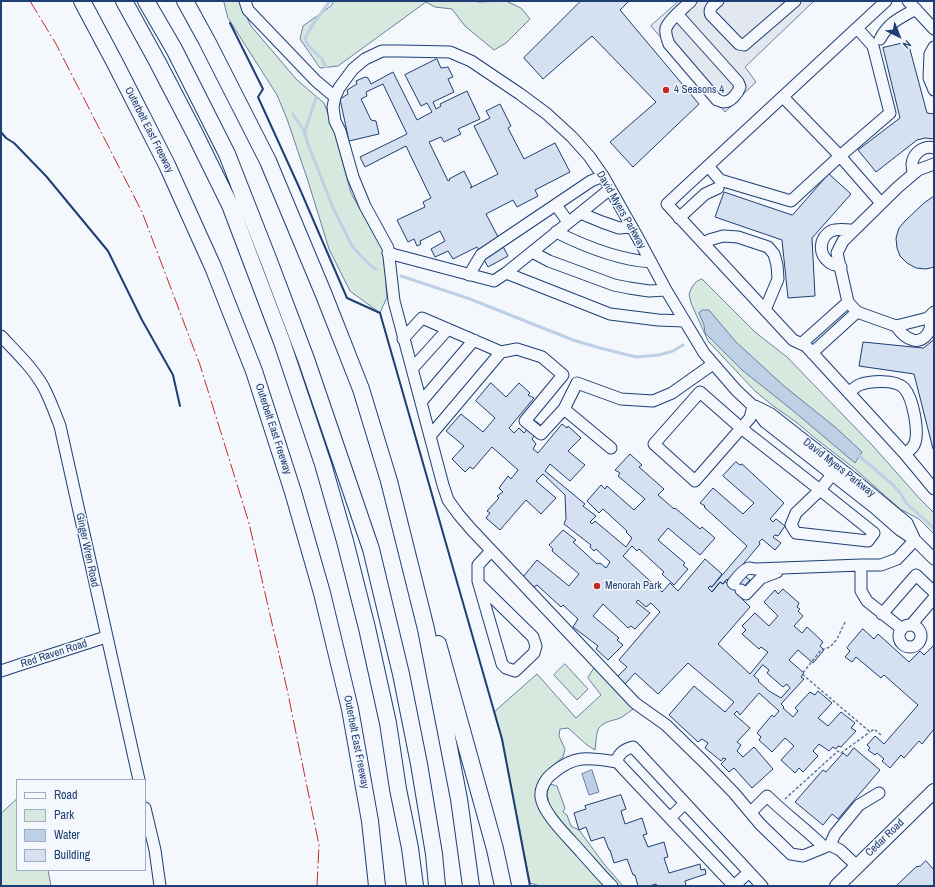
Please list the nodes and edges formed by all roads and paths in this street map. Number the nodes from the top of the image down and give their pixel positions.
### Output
1 (82, 1) edge
2 (124, 1) edge
3 (146, 1) edge
4 (185, 1) edge
5 (245, 1) edge
6 (692, 1) edge
7 (718, 1) edge
8 (795, 1) edge
9 (886, 1) edge
10 (912, 5) edge
11 (677, 14) junction
12 (857, 28) junction
13 (934, 29) edge
14 (880, 39) dead end
15 (934, 47) edge
16 (934, 90) edge
17 (335, 97) junction
18 (783, 97) junction
19 (934, 148) edge
20 (840, 156) junction
21 (934, 164) edge
22 (708, 166) junction
23 (913, 174) junction
24 (603, 176) junction
25 (718, 188) dead end
26 (610, 189) junction
27 (881, 203) junction
28 (556, 205) junction
29 (580, 213) junction
30 (679, 218) junction
31 (568, 222) junction
32 (632, 227) junction
33 (853, 230) junction
34 (556, 232) junction
35 (704, 244) junction
36 (388, 252) junction
37 (532, 252) junction
38 (651, 262) junction
39 (841, 267) junction
40 (506, 273) junction
41 (469, 275) junction
42 (666, 290) junction
43 (848, 302) junction
44 (765, 310) junction
45 (857, 312) junction
46 (931, 315) edge
47 (684, 320) junction
48 (896, 326) junction
49 (448, 329) junction
50 (1, 336) edge
51 (404, 339) junction
52 (474, 340) junction
53 (801, 344) junction
54 (501, 352) junction
55 (812, 353) junction
56 (713, 364) junction
57 (412, 370) junction
58 (562, 375) junction
59 (577, 383) junction
60 (849, 392) junction
61 (421, 402) junction
62 (753, 406) junction
63 (564, 409) junction
64 (741, 428) junction
65 (430, 436) junction
66 (611, 448) dead end
67 (905, 454) junction
68 (835, 471) junction
69 (389, 481) junction
70 (934, 488) edge
71 (820, 490) junction
72 (915, 540) junction
73 (491, 551) junction
74 (934, 559) edge
75 (861, 565) junction
76 (786, 568) junction
77 (480, 585) junction
78 (934, 592) edge
79 (934, 598) edge
80 (882, 614) junction
81 (845, 622) dead end
82 (106, 637) junction
83 (1, 671) edge
84 (870, 732) junction
85 (882, 735) dead end
86 (617, 762) junction
87 (139, 779) edge
88 (934, 790) edge
89 (879, 793) dead end
90 (685, 803) junction
91 (777, 806) junction
92 (146, 812) edge
93 (751, 812) junction
94 (670, 818) junction
95 (827, 846) junction
96 (857, 866) junction
97 (754, 881) edge
98 (160, 886) edge
99 (378, 886) edge
100 (415, 886) edge
101 (437, 886) edge
102 (471, 886) edge
103 (503, 886) edge
104 (612, 886) edge
105 (734, 886) edge
106 (837, 886) edge

1 - 99 highway, Outerbelt East Freeway
2 - 100 highway
3 - 101 highway
4 - 69 highway
5 - 17 street
6 - 11 street
7 - 8 street
9 - 12 street
10 - 13 street
10 - 14 street
11 - 11 street
12 - 18 street
12 - 20 street
15 - 16 street
17 - 24 street, David Myers Parkway
17 - 36 street
18 - 20 street
18 - 22 street
19 - 23 street
20 - 22 street
20 - 27 street
21 - 23 street
22 - 30 street
23 - 27 street
24 - 26 street, David Myers Parkway
24 - 28 street
25 - 30 street
26 - 29 street
26 - 32 street, David Myers Parkway
27 - 33 street
28 - 31 street
28 - 41 street
29 - 31 street
29 - 32 street
30 - 35 street
31 - 34 street
32 - 38 street, David Myers Parkway
33 - 39 street
33 - 39 street
34 - 37 street
34 - 38 street
35 - 44 street
35 - 44 street
36 - 41 street
36 - 51 street
37 - 40 street
37 - 42 street
38 - 42 street, David Myers Parkway
39 - 43 street
40 - 41 street
40 - 47 street
42 - 47 street, David Myers Parkway
43 - 45 street
43 - 53 street
44 - 53 street
45 - 48 street
45 - 55 street
46 - 48 street
46 - 48 street
47 - 56 street, David Myers Parkway
49 - 51 street
49 - 52 street
49 - 57 street
50 - 82 street, Ginger Wren Road
51 - 57 street
52 - 54 street
52 - 61 street
53 - 55 street
54 - 58 street
54 - 65 street
55 - 60 street
56 - 59 street
56 - 62 street, David Myers Parkway
57 - 61 street
58 - 59 street
58 - 63 street
59 - 63 street
60 - 67 street
60 - 67 street
61 - 65 street
62 - 64 street
62 - 68 street, David Myers Parkway
63 - 66 street
64 - 64 street
64 - 71 street
65 - 73 street
67 - 70 street
68 - 71 street
68 - 72 street, David Myers Parkway
69 - 102 highway
69 - 103 highway
71 - 71 street
72 - 74 street, David Myers Parkway
72 - 75 street
73 - 77 street
73 - 93 street
75 - 76 street
75 - 80 street
76 - 76 street
77 - 77 street
78 - 80 street
79 - 80 street
81 - 84 path
82 - 83 street, Red Raven Road
82 - 87 street, Ginger Wren Road
84 - 85 path
84 - 91 path
86 - 90 street
86 - 94 street
86 - 104 street
88 - 96 main road, Cedar Road
89 - 95 street
90 - 94 street
90 - 97 street
91 - 93 street
91 - 95 street
92 - 98 street
93 - 95 street
94 - 105 street
95 - 96 street
96 - 106 main road, Cedar Road
97 - 105 street

